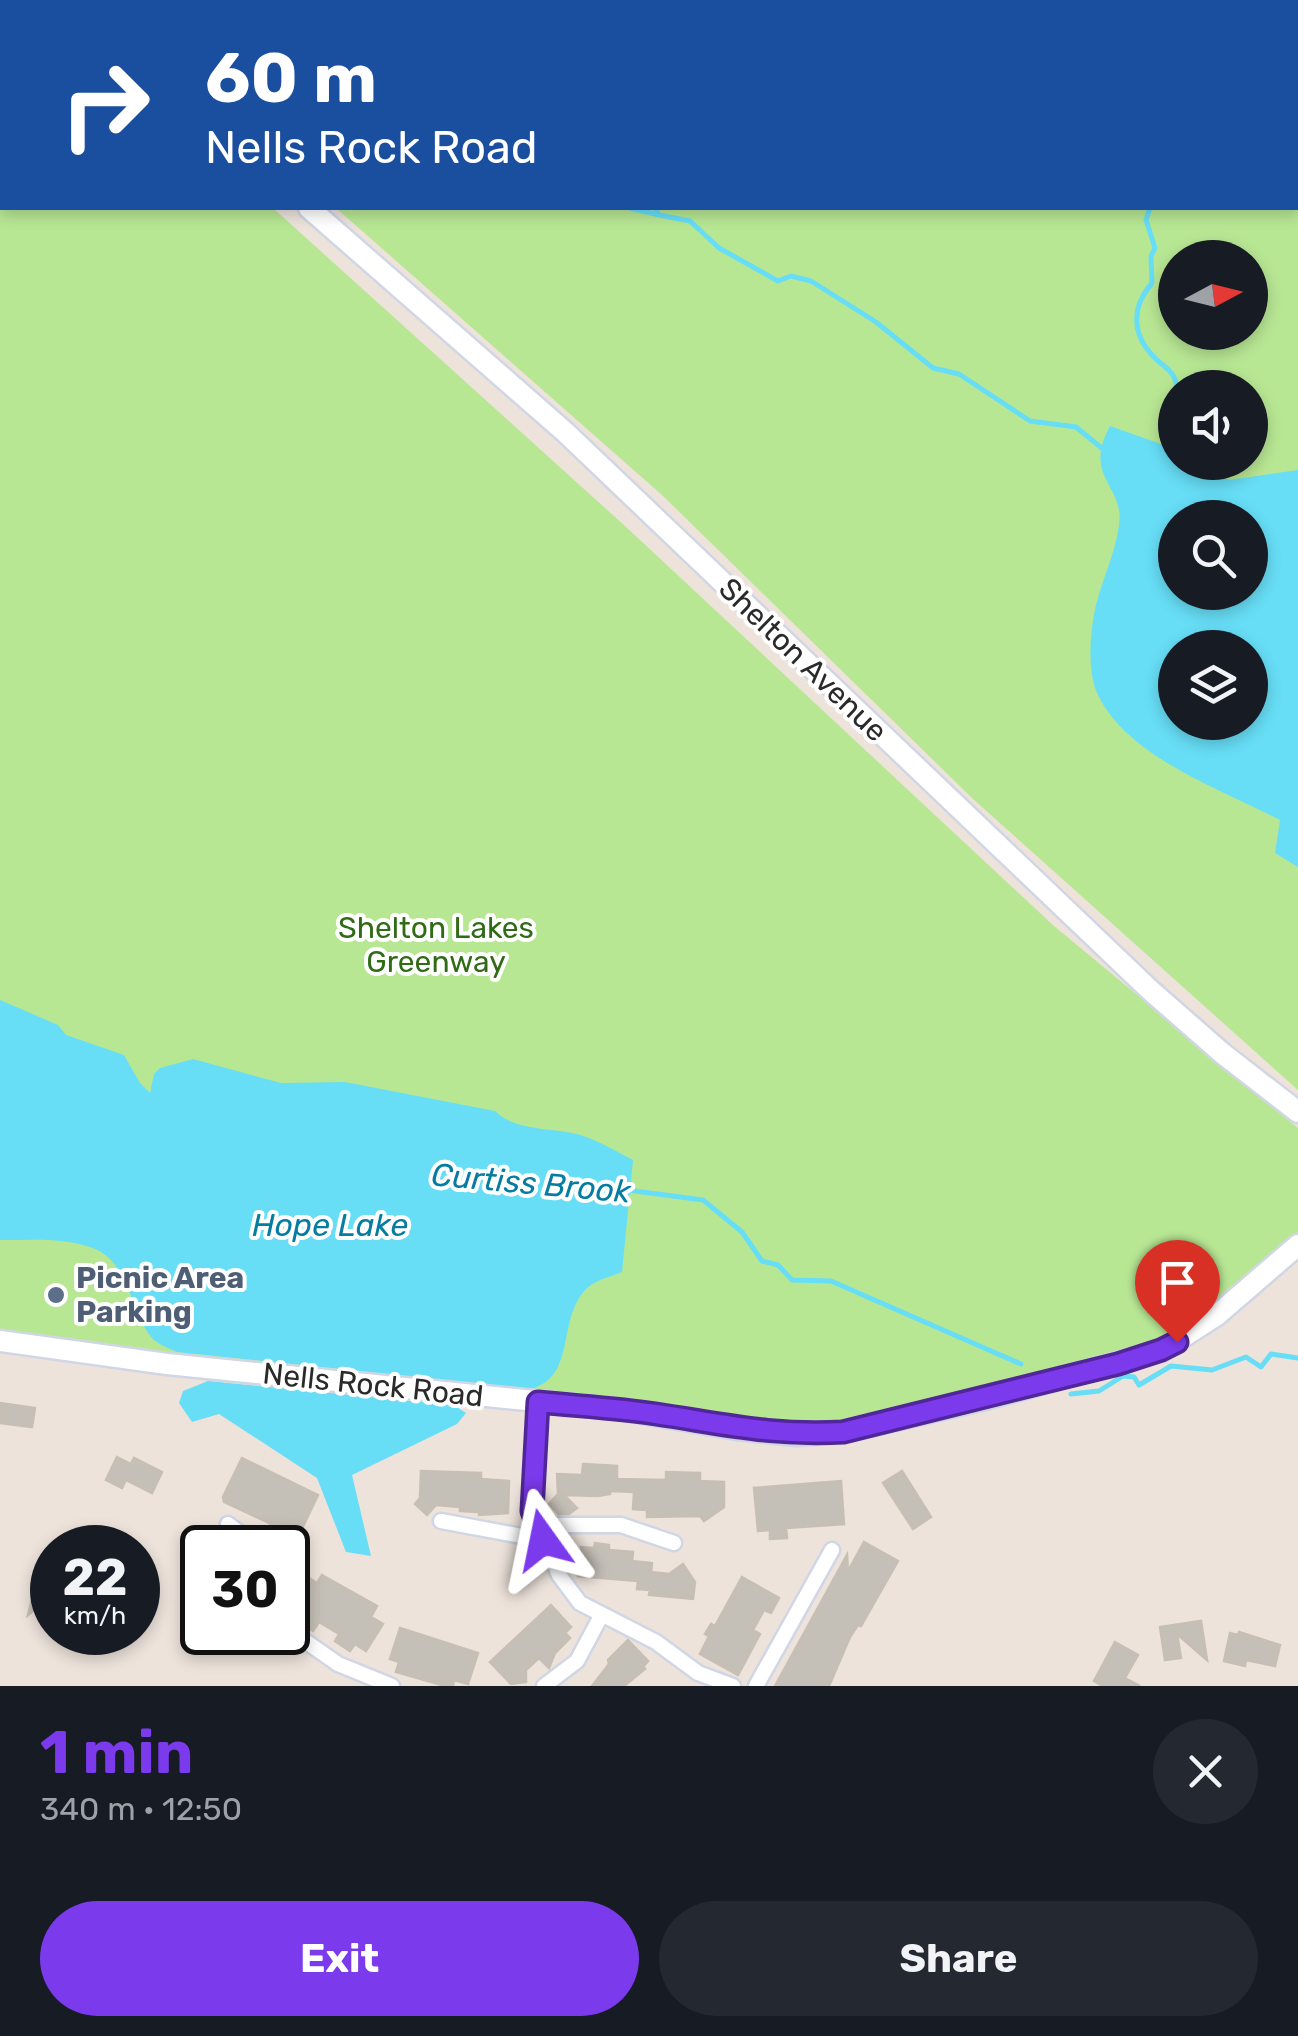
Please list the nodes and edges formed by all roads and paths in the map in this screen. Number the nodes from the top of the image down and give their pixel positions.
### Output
1 (311, 210) edge
2 (1298, 1112) edge
3 (1298, 1245) edge
4 (0, 1341) edge
5 (538, 1402) junction
6 (440, 1521) dead end
7 (543, 1540) junction
8 (674, 1542) dead end
9 (832, 1550) dead end
10 (601, 1616) junction
11 (310, 1644) edge
12 (392, 1686) edge
13 (544, 1686) edge
14 (733, 1686) edge
15 (756, 1686) edge

1 - 2 main road, Shelton Avenue
3 - 5 main road, Nells Rock Road
4 - 5 main road, Nells Rock Road
5 - 7 street
6 - 7 street
7 - 8 street
7 - 10 street
9 - 15 street
10 - 13 street
10 - 14 street
11 - 12 street

